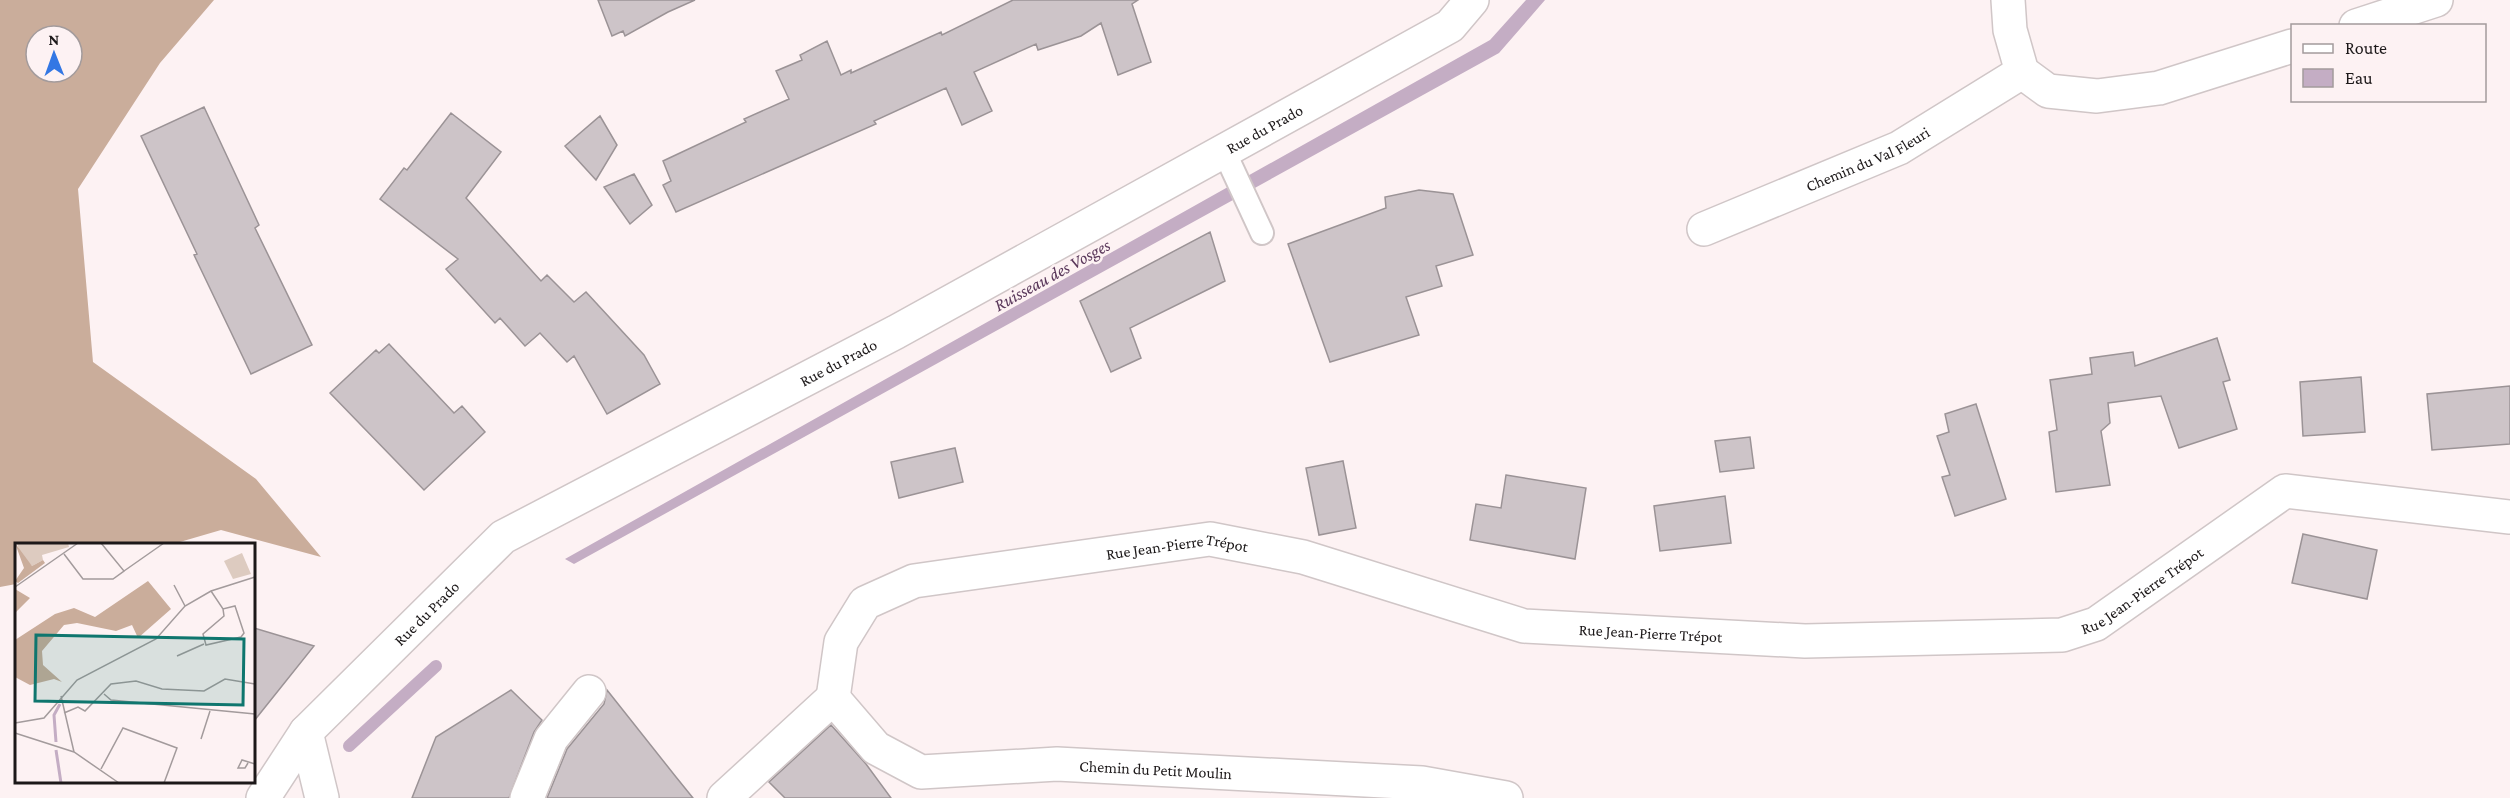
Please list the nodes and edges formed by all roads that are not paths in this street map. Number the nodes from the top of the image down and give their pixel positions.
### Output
1 (1472, 0) edge
2 (2008, 0) edge
3 (2436, 0) edge
4 (2362, 24) edge
5 (2291, 46) edge
6 (2022, 72) junction
7 (1224, 151) junction
8 (1704, 229) dead end
9 (1262, 233) dead end
10 (2510, 517) edge
11 (589, 692) dead end
12 (833, 698) junction
13 (306, 732) junction
14 (263, 798) edge
15 (322, 798) edge
16 (528, 798) edge
17 (724, 798) edge
18 (1506, 798) edge

1 - 7 street, Rue du Prado
2 - 6 street
3 - 4 street
5 - 6 street
6 - 8 street, Chemin du Val Fleuri
7 - 9 lane
7 - 13 street, Rue du Prado
10 - 12 street, Rue Jean-Pierre Trépot
11 - 16 street
12 - 17 street
12 - 18 street, Chemin du Petit Moulin
13 - 14 street, Rue du Prado
13 - 15 street

